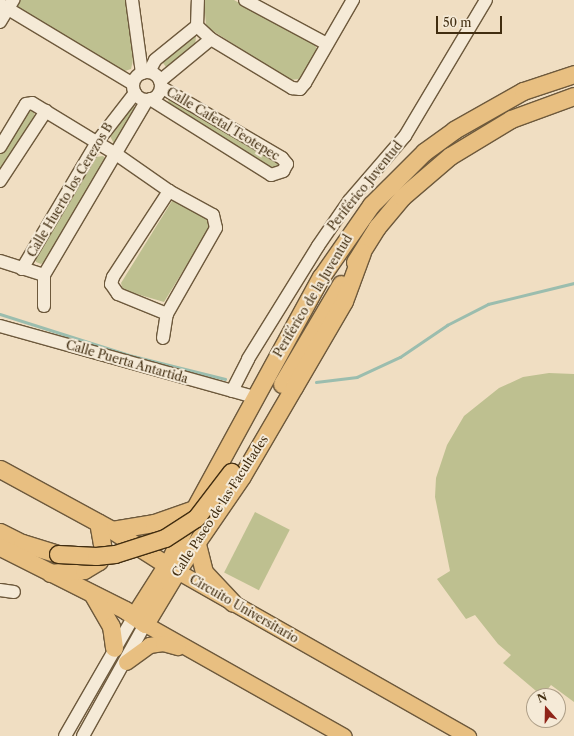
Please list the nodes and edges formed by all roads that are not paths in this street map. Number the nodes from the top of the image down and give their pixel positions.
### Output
1 (132, 0) edge
2 (198, 0) edge
3 (245, 0) edge
4 (353, 0) edge
5 (486, 0) edge
6 (4, 3) edge
7 (0, 22) edge
8 (197, 26) junction
9 (211, 39) junction
10 (327, 44) junction
11 (145, 72) junction
12 (574, 74) edge
13 (160, 84) junction
14 (134, 89) junction
15 (574, 96) edge
16 (149, 99) junction
17 (46, 111) junction
18 (97, 142) junction
19 (0, 147) edge
20 (116, 154) junction
21 (0, 181) edge
22 (169, 191) junction
23 (362, 252) junction
24 (0, 261) edge
25 (22, 269) junction
26 (44, 276) junction
27 (44, 306) dead end
28 (167, 314) junction
29 (0, 326) edge
30 (164, 338) dead end
31 (232, 391) junction
32 (254, 398) junction
33 (0, 469) edge
34 (195, 508) junction
35 (215, 517) junction
36 (105, 526) junction
37 (0, 532) edge
38 (197, 544) junction
39 (0, 547) edge
40 (40, 568) junction
41 (172, 568) junction
42 (0, 590) edge
43 (14, 592) dead end
44 (93, 595) junction
45 (233, 603) junction
46 (140, 620) junction
47 (114, 648) junction
48 (189, 650) junction
49 (126, 662) junction
50 (65, 736) edge
51 (83, 736) edge
52 (344, 736) edge
53 (468, 736) edge

1 - 11 street
2 - 8 street
3 - 10 street
4 - 10 street
5 - 31 street, Periférico Juventud
6 - 7 street
6 - 14 street
8 - 9 street
8 - 11 street
9 - 10 street
9 - 13 street
11 - 13 street
11 - 14 street
12 - 32 highway, Periférico de la Juventud
13 - 16 street
13 - 16 street, Calle Cafetal Teotepec
14 - 16 street
14 - 18 street, Calle Huerto los Cerezos B
15 - 23 highway, Periférico de la Juventud
16 - 20 street, Calle Huerto los Cerezos B
17 - 18 street
17 - 19 street
17 - 21 street
18 - 20 street
18 - 25 street, Calle Huerto los Cerezos B
20 - 22 street
20 - 26 street, Calle Huerto los Cerezos B
22 - 28 street
22 - 28 street
23 - 35 highway, Calle Paseo de las Facultades
23 - 37 highway, bridge
24 - 25 street
25 - 26 street
26 - 27 street
28 - 30 street
29 - 31 street, Calle Puerta Antartida
31 - 32 street, Calle Puerta Antartida
32 - 34 highway, Periférico de la Juventud
33 - 36 highway, Circuito Universitario
34 - 35 highway
34 - 36 highway
34 - 41 highway, Periférico de la Juventud
35 - 38 highway, Calle Paseo de las Facultades
36 - 40 highway
36 - 41 highway, Circuito Universitario
38 - 41 highway, Calle Paseo de las Facultades
38 - 45 highway
39 - 40 highway
40 - 44 highway
41 - 45 main road, Circuito Universitario
41 - 46 highway, Calle Paseo de las Facultades
42 - 43 street
44 - 46 highway
44 - 47 highway
45 - 53 main road, Circuito Universitario
46 - 47 street, Calle Paseo de las Facultades
46 - 48 main road
46 - 49 street, Calle Paseo de las Facultades
47 - 50 street, Calle Paseo de las Facultades
48 - 49 main road
48 - 52 main road
49 - 51 street, Calle Paseo de las Facultades

